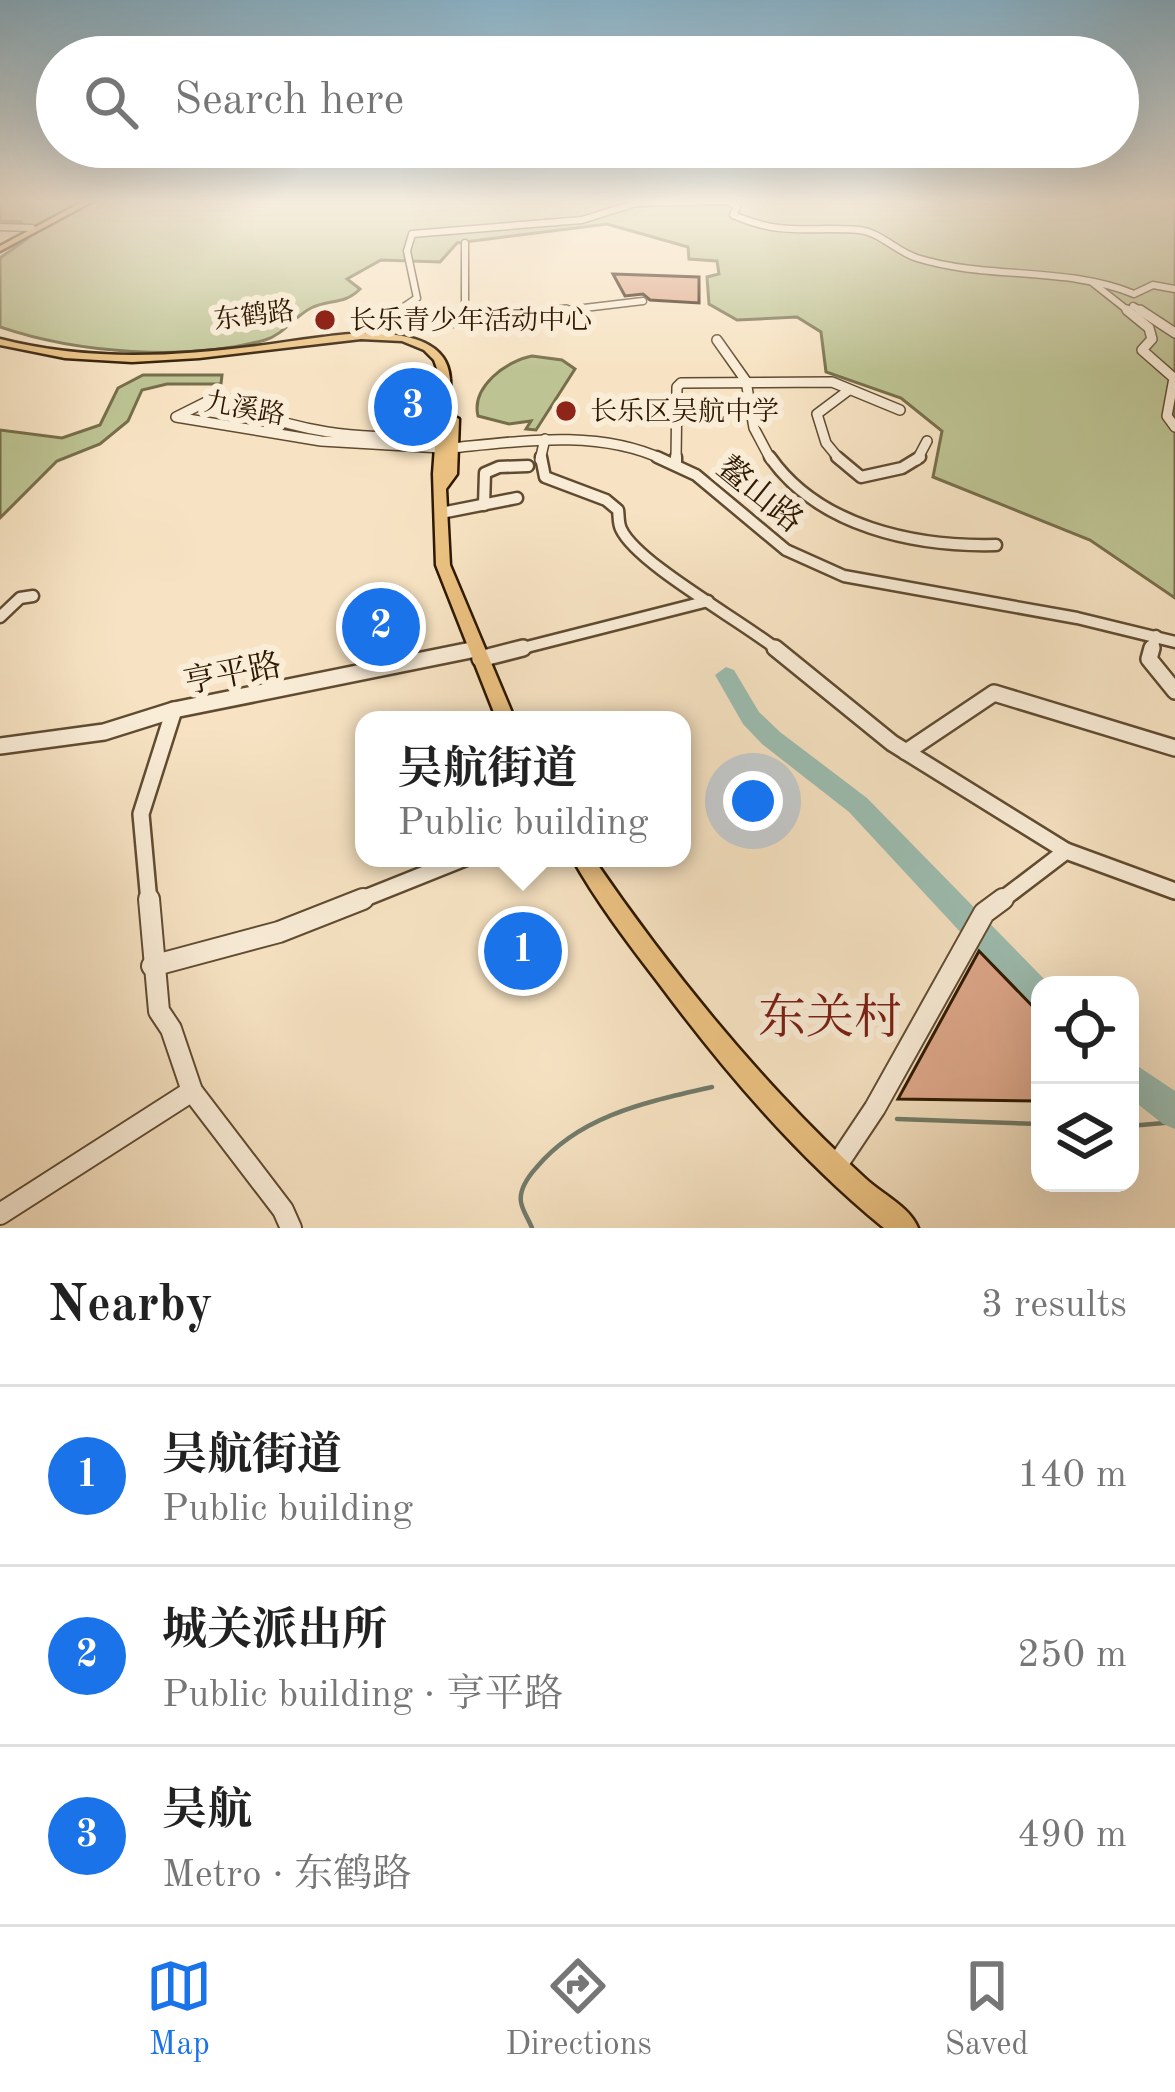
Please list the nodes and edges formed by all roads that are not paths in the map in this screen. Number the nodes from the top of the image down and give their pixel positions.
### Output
1 (408, 257) edge
2 (465, 257) edge
3 (914, 257) edge
4 (1064, 278) junction
5 (1097, 285) junction
6 (1175, 289) edge
7 (643, 301) dead end
8 (465, 320) junction
9 (372, 329) junction
10 (1175, 333) edge
11 (0, 339) edge
12 (717, 340) dead end
13 (748, 386) junction
14 (849, 390) junction
15 (900, 410) dead end
16 (1175, 427) edge
17 (544, 439) junction
18 (927, 441) dead end
19 (445, 445) junction
20 (676, 462) junction
21 (528, 466) dead end
22 (517, 498) dead end
23 (484, 505) junction
24 (441, 513) junction
25 (996, 545) dead end
26 (33, 596) dead end
27 (708, 601) junction
28 (0, 617) edge
29 (1156, 636) junction
30 (1175, 642) edge
31 (478, 654) junction
32 (1175, 691) edge
33 (174, 710) junction
34 (502, 711) edge
35 (0, 746) edge
36 (1175, 748) edge
37 (906, 752) junction
38 (1066, 851) junction
39 (442, 867) edge
40 (589, 867) edge
41 (1175, 891) edge
42 (152, 966) junction
43 (191, 1090) junction
44 (835, 1168) junction
45 (0, 1214) edge
46 (291, 1228) edge
47 (905, 1228) edge

1 - 9 street
2 - 8 street
3 - 4 street
4 - 5 street
4 - 6 street
5 - 10 street
5 - 16 street
7 - 8 street
8 - 9 street
9 - 11 main road, 东鹤路
9 - 19 main road, 东鹤路
11 - 19 main road, 东鹤路
12 - 13 street
13 - 14 street
13 - 20 street
13 - 25 street
14 - 15 street
14 - 18 street
17 - 19 street, 鳌山路
17 - 20 street, 鳌山路
17 - 27 street
19 - 19 street, 九溪路
19 - 24 main road, 东鹤路
20 - 29 street, 鳌山路
21 - 23 street
22 - 23 street
23 - 24 street
24 - 31 main road, 东鹤路
26 - 28 street
27 - 31 street, 亨平路
27 - 37 street
29 - 30 street, 鳌山路
29 - 32 street
31 - 33 street, 亨平路
31 - 34 main road, 东鹤路
33 - 35 street, 亨平路
33 - 42 street
36 - 37 street
37 - 38 street
38 - 41 street
38 - 44 street
39 - 42 street
40 - 44 main road
42 - 43 street
43 - 45 street
43 - 46 street
44 - 47 main road

